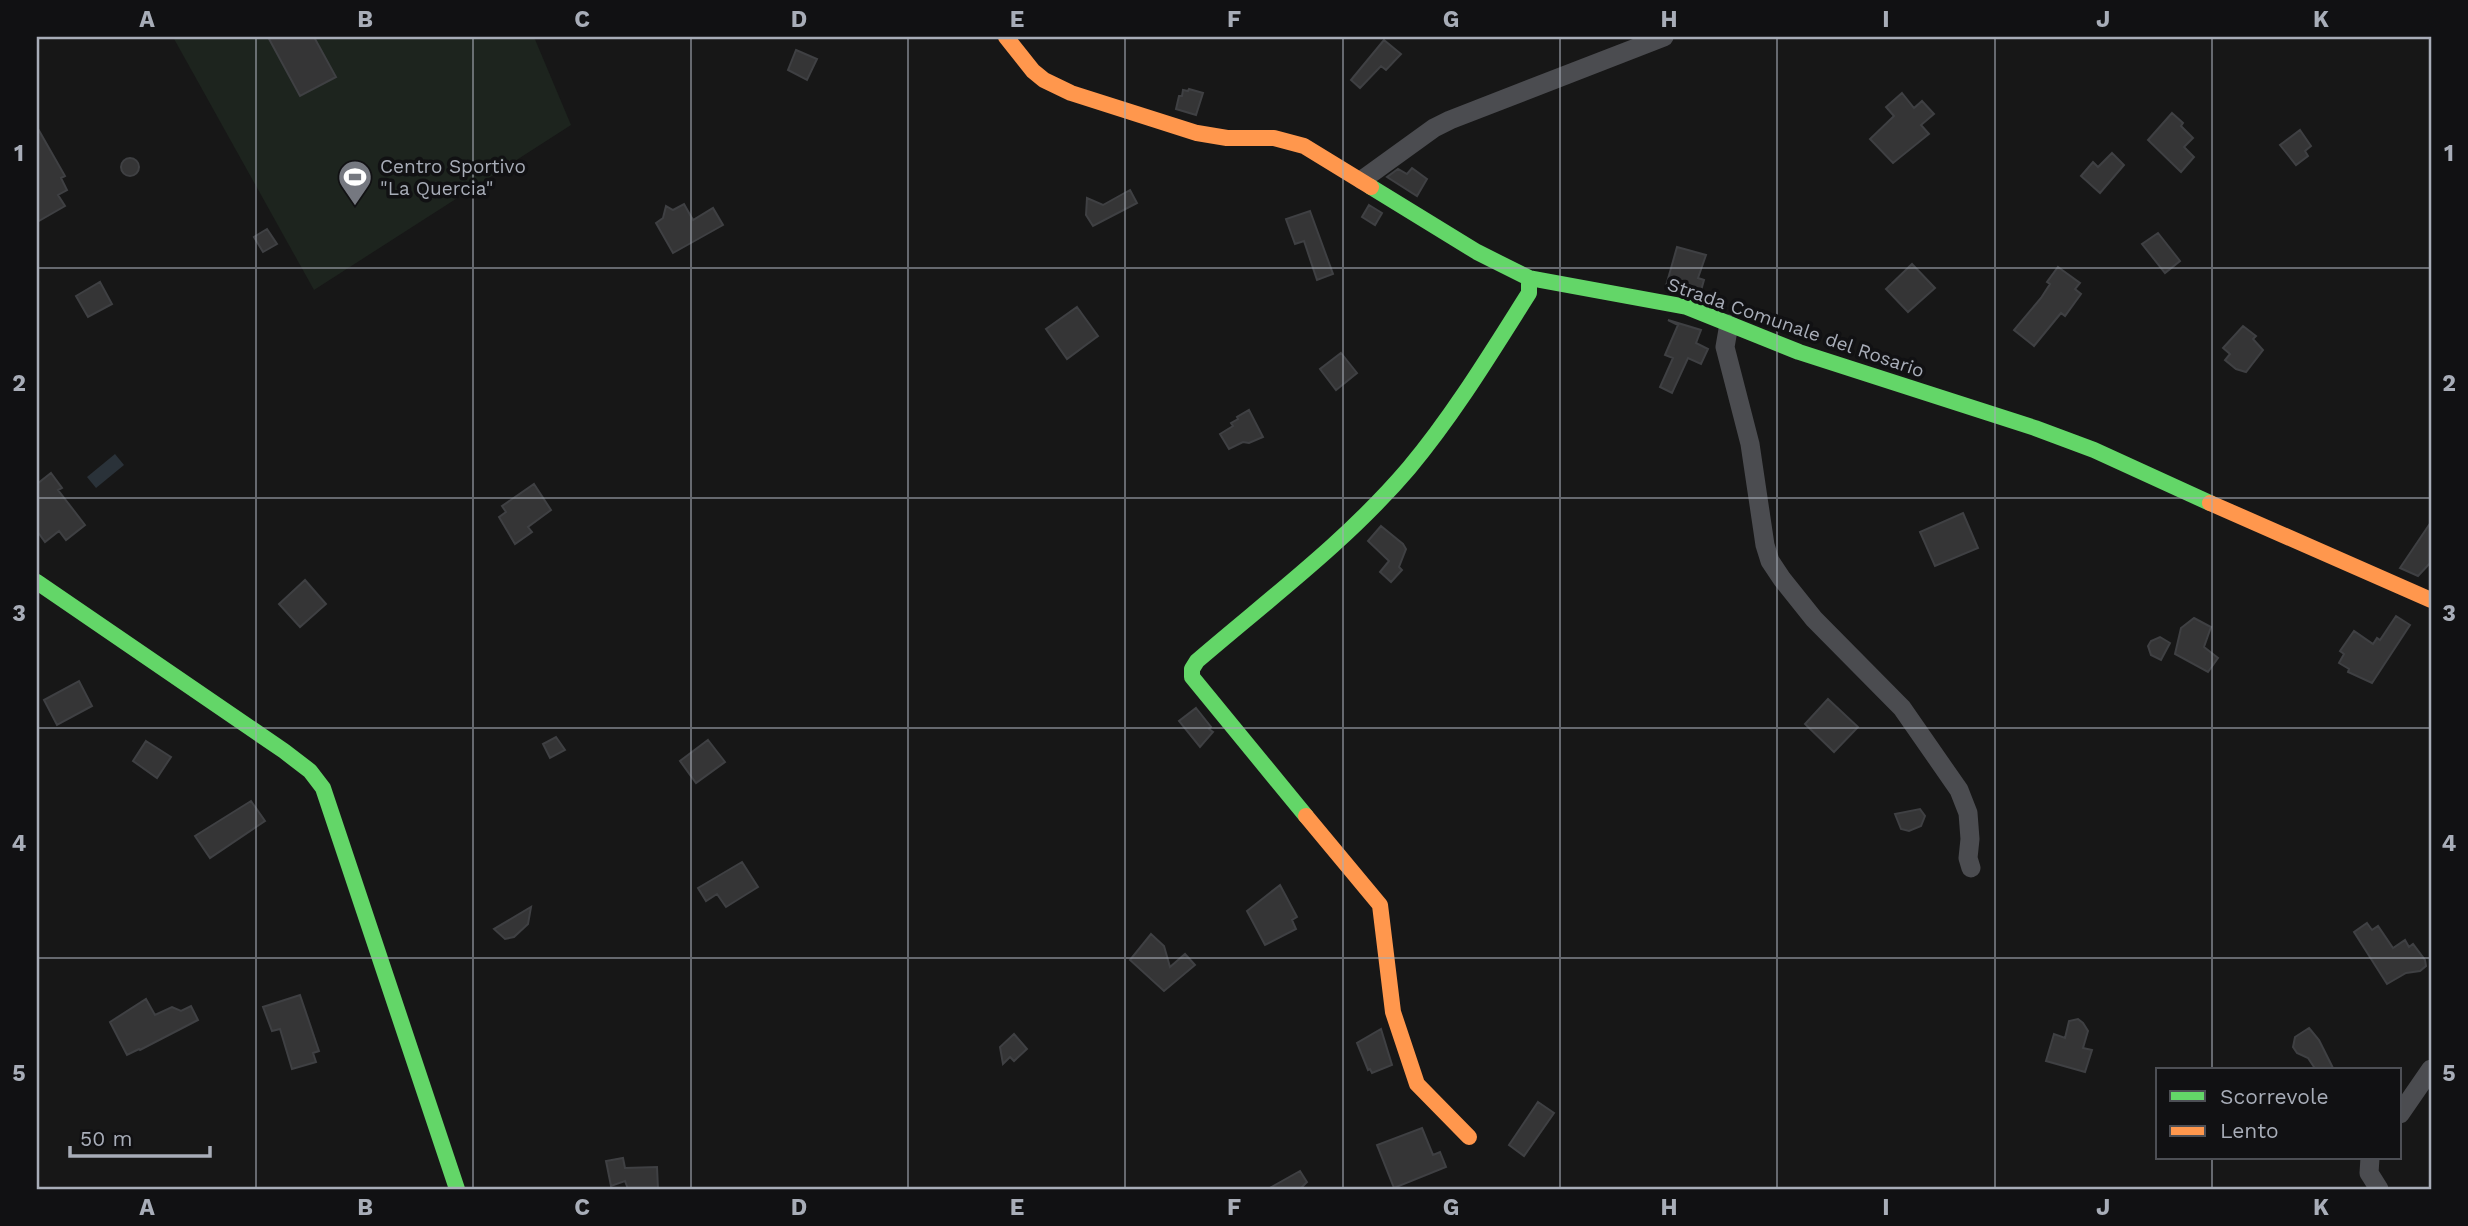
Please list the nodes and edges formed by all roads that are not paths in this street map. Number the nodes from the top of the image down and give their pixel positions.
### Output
1 (1006, 37) edge
2 (1664, 37) edge
3 (1363, 180) junction
4 (1529, 278) junction
5 (1728, 324) junction
6 (37, 582) edge
7 (2431, 600) edge
8 (1971, 868) dead end
9 (2431, 1069) edge
10 (2402, 1111) edge
11 (1469, 1137) dead end
12 (2371, 1160) edge
13 (457, 1189) edge
14 (2379, 1189) edge

1 - 3 street, Strada Comunale del Rosario
2 - 3 street
3 - 4 street, Strada Comunale del Rosario
4 - 5 street, Strada Comunale del Rosario
4 - 11 street
5 - 7 street, Strada Comunale del Rosario
5 - 8 street
6 - 13 street
9 - 10 street
12 - 14 street

